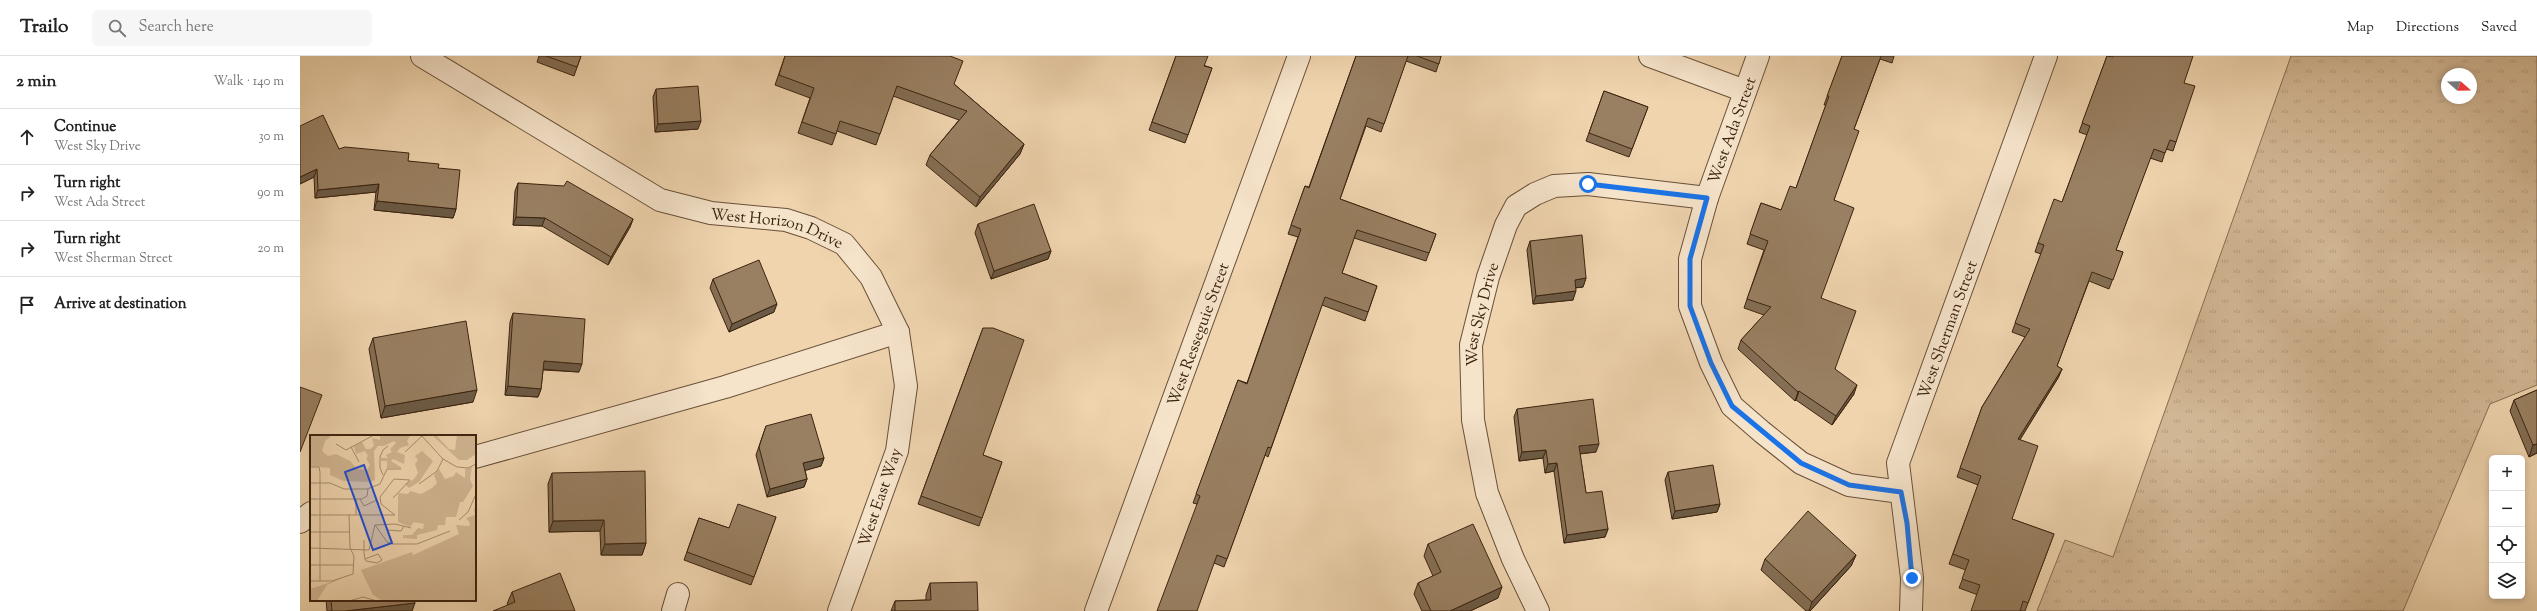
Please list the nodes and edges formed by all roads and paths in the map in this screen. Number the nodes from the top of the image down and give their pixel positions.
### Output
1 (422, 56) edge
2 (1299, 56) edge
3 (1650, 56) edge
4 (1758, 56) edge
5 (2046, 56) edge
6 (1745, 91) junction
7 (1707, 198) junction
8 (898, 332) junction
9 (476, 457) edge
10 (1901, 492) junction
11 (310, 514) edge
12 (300, 522) edge
13 (838, 611) edge
14 (1096, 611) edge
15 (1538, 611) edge
16 (1911, 611) edge

1 - 8 street, West Horizon Drive
2 - 14 street, West Resseguie Street
3 - 6 street
4 - 6 street, West Ada Street
5 - 10 street, West Sherman Street
6 - 7 street, West Ada Street
7 - 10 street, West Ada Street
7 - 15 street, West Sky Drive
8 - 9 street
8 - 13 street, West East Way
10 - 16 street, West Sherman Street
11 - 12 street

